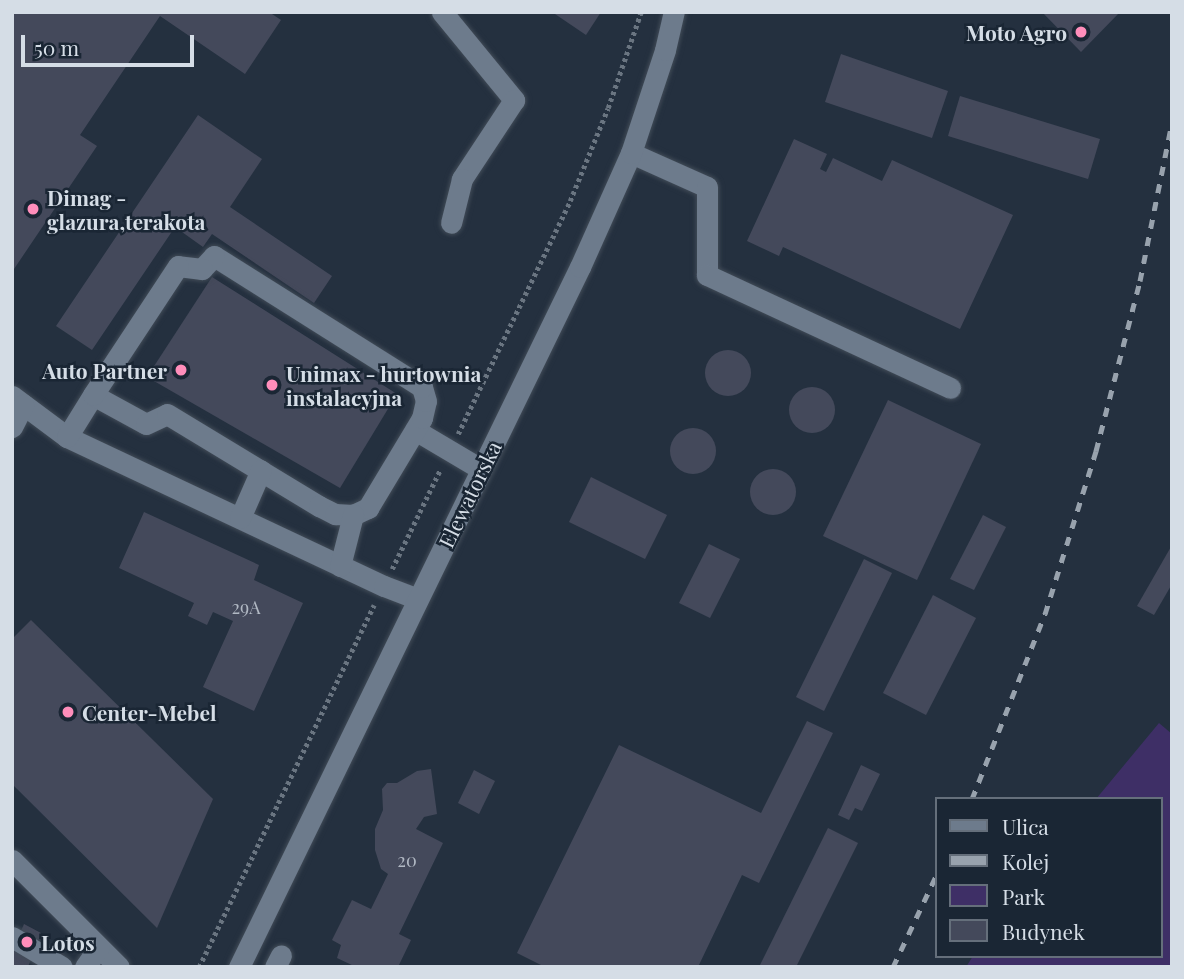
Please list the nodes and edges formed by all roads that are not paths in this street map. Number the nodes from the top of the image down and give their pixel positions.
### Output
1 (442, 12) edge
2 (674, 12) edge
3 (631, 153) junction
4 (451, 223) dead end
5 (950, 388) dead end
6 (93, 395) junction
7 (18, 400) edge
8 (12, 427) edge
9 (415, 430) junction
10 (67, 437) junction
11 (481, 469) junction
12 (261, 471) junction
13 (353, 515) junction
14 (240, 518) junction
15 (340, 566) junction
16 (418, 599) junction
17 (12, 860) edge
18 (12, 937) edge
19 (99, 947) junction
20 (62, 967) edge
21 (85, 967) edge
22 (119, 967) edge
23 (239, 967) edge

1 - 4 street
2 - 3 street, Elewatorska
3 - 5 street
3 - 11 street, Elewatorska
6 - 9 street
6 - 10 street
6 - 12 street
7 - 8 street
7 - 10 street
9 - 11 street
9 - 13 street
10 - 14 street
11 - 16 street, Elewatorska
12 - 13 street
12 - 14 street
13 - 15 street
14 - 15 street
15 - 16 street
16 - 23 street, Elewatorska
17 - 19 street
18 - 20 street
19 - 21 street
19 - 22 street

